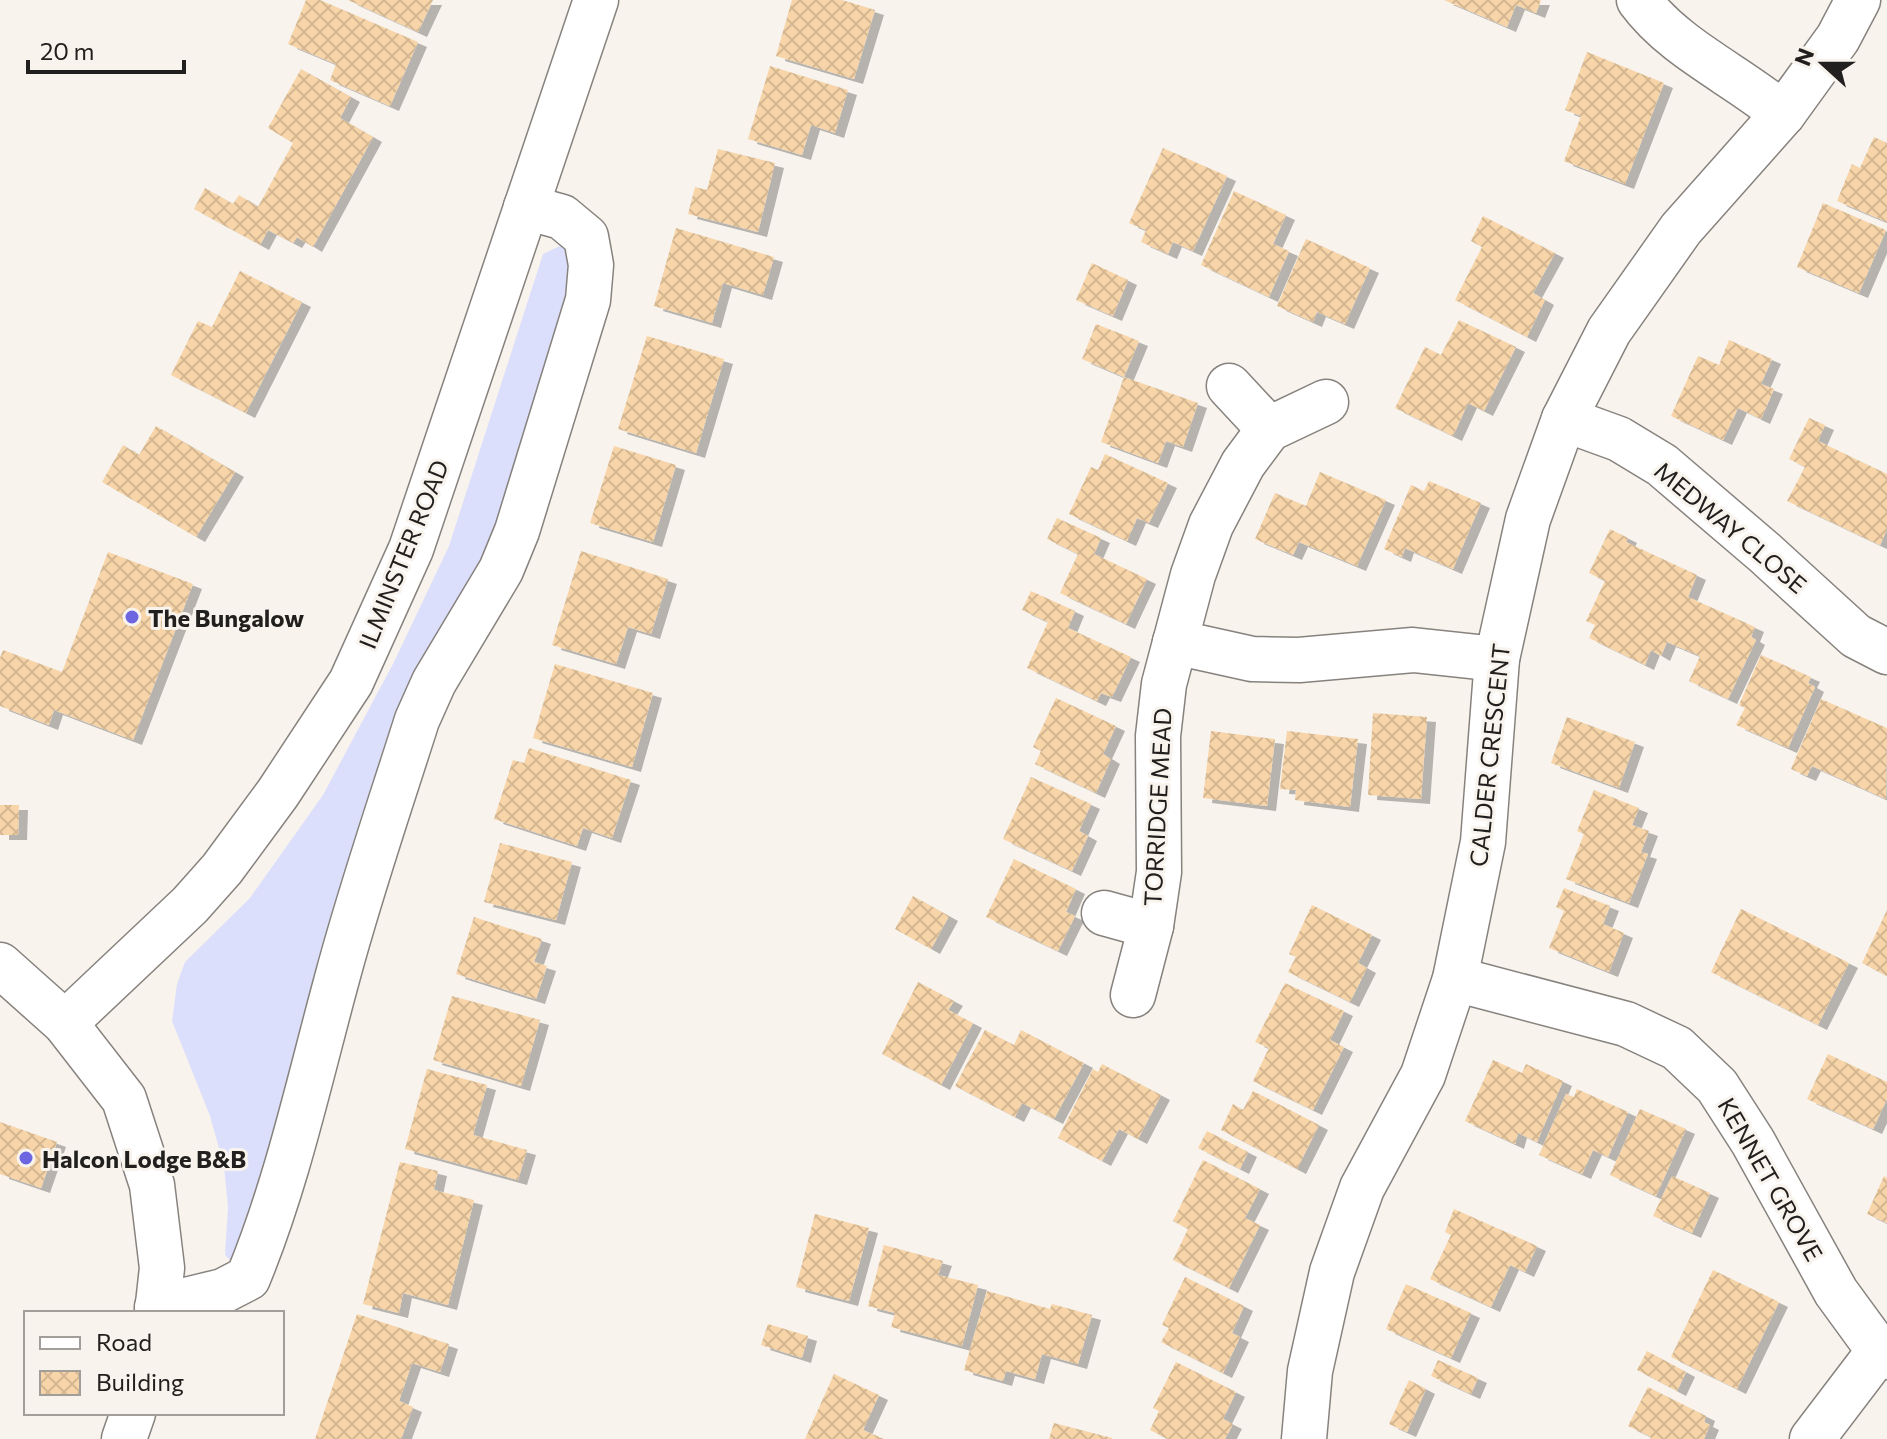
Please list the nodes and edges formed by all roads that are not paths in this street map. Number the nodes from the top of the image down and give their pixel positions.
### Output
1 (596, 0) edge
2 (1639, 0) edge
3 (1858, 0) edge
4 (1783, 114) junction
5 (526, 207) junction
6 (1229, 386) dead end
7 (1326, 402) dead end
8 (1564, 419) junction
9 (1269, 429) junction
10 (1175, 642) junction
11 (1887, 652) edge
12 (1497, 659) junction
13 (1104, 913) dead end
14 (1151, 926) junction
15 (0, 965) edge
16 (1455, 979) junction
17 (1133, 995) dead end
18 (65, 1023) junction
19 (157, 1310) edge
20 (1883, 1354) edge
21 (132, 1415) edge
22 (124, 1439) edge
23 (1304, 1439) edge
24 (1812, 1439) edge

1 - 5 street, ILMINSTER ROAD
2 - 4 street
3 - 4 street, CALDER CRESCENT
4 - 8 street, CALDER CRESCENT
5 - 18 street, ILMINSTER ROAD
5 - 19 street
6 - 9 street
7 - 9 street, TORRIDGE MEAD
8 - 11 street, MEDWAY CLOSE
8 - 12 street, CALDER CRESCENT
9 - 10 street, TORRIDGE MEAD
10 - 12 street
10 - 14 street, TORRIDGE MEAD
12 - 16 street, CALDER CRESCENT
13 - 14 street, TORRIDGE MEAD
14 - 17 street, TORRIDGE MEAD
15 - 18 street
16 - 20 street, KENNET GROVE
16 - 23 street, CALDER CRESCENT
18 - 19 street
20 - 24 street, KENNET GROVE
21 - 22 street

